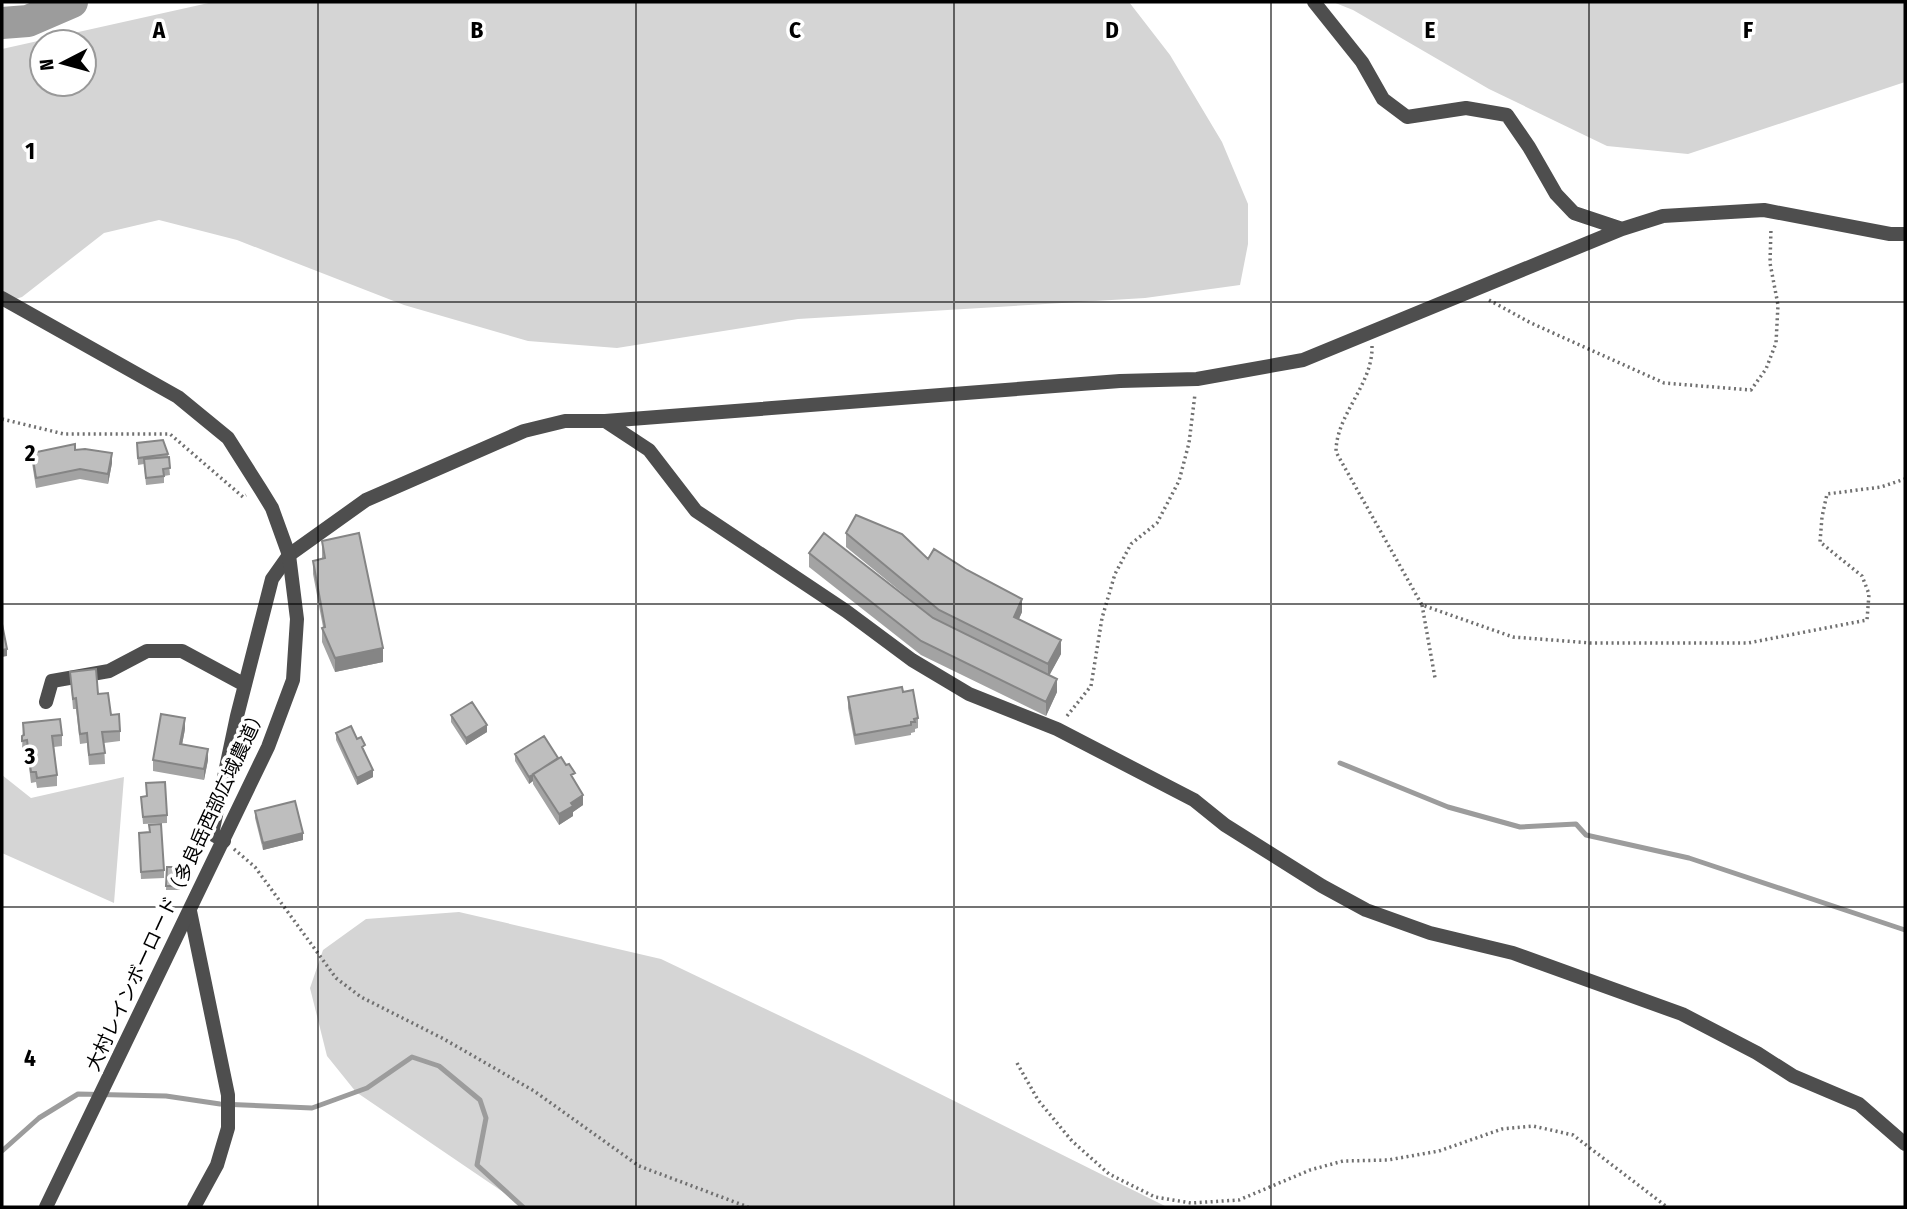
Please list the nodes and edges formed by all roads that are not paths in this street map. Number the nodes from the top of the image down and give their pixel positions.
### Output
1 (1314, 2) edge
2 (1622, 229) junction
3 (1905, 234) edge
4 (2, 298) edge
5 (605, 421) junction
6 (289, 555) junction
7 (245, 685) junction
8 (47, 702) dead end
9 (224, 841) junction
10 (190, 911) junction
11 (1905, 1144) edge
12 (46, 1207) edge
13 (194, 1207) edge

1 - 2 street
2 - 3 street
2 - 5 street
4 - 6 street, 大村レインボーロード（多良岳西部広域農道）
5 - 6 street
5 - 11 street
6 - 7 street
6 - 9 street, 大村レインボーロード（多良岳西部広域農道）
7 - 8 street
7 - 9 street
9 - 10 street, 大村レインボーロード（多良岳西部広域農道）
10 - 12 street, 大村レインボーロード（多良岳西部広域農道）
10 - 13 street

